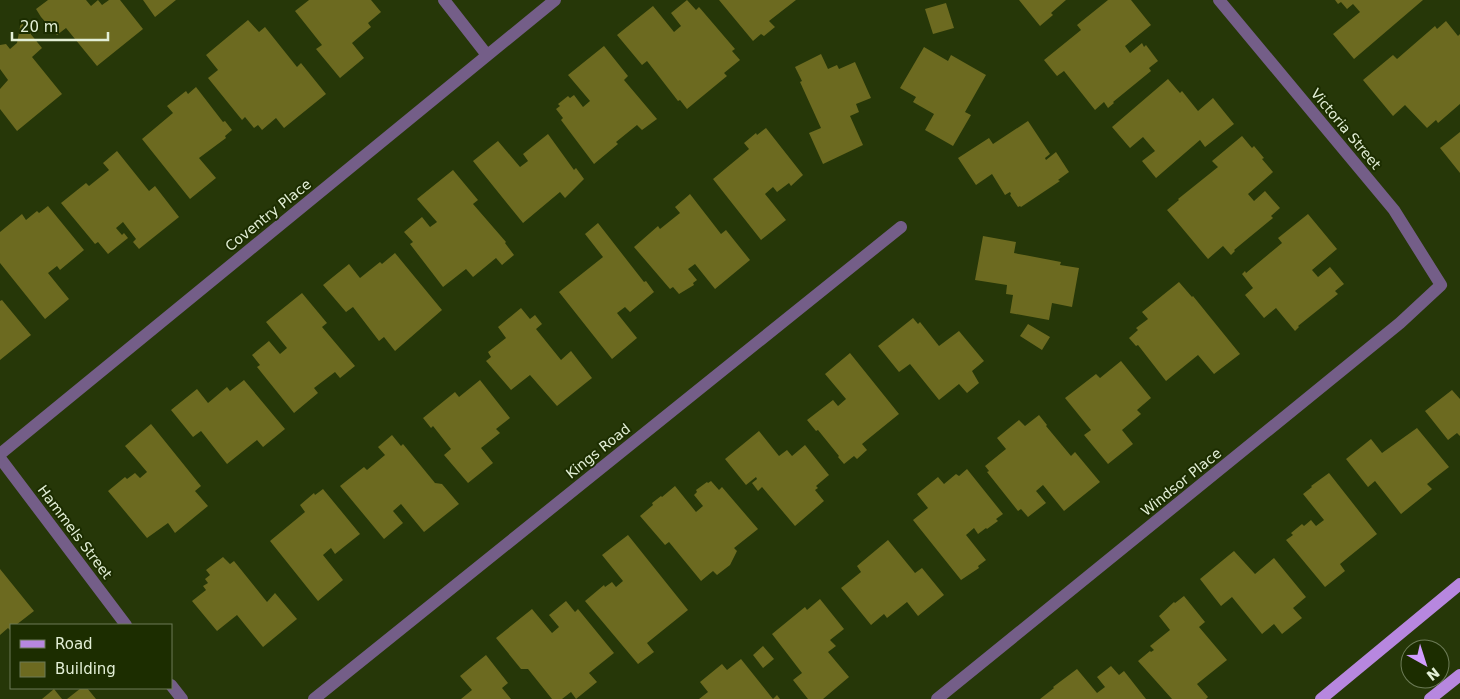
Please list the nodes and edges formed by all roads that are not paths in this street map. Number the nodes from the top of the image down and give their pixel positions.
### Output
1 (444, 0) edge
2 (555, 0) edge
3 (1219, 0) edge
4 (487, 55) junction
5 (901, 227) dead end
6 (1441, 285) joint
7 (0, 456) edge
8 (1460, 584) edge
9 (125, 624) edge
10 (1460, 675) edge
11 (172, 686) edge
12 (182, 699) edge
13 (314, 699) edge
14 (937, 699) edge
15 (1321, 699) edge
16 (1430, 699) edge

1 - 4 street
2 - 4 street, Coventry Place
3 - 6 street, Victoria Street
4 - 7 street, Coventry Place
5 - 13 street, Kings Road
6 - 14 street, Windsor Place
7 - 9 street, Hammels Street
8 - 15 main road
10 - 16 main road
11 - 12 street

